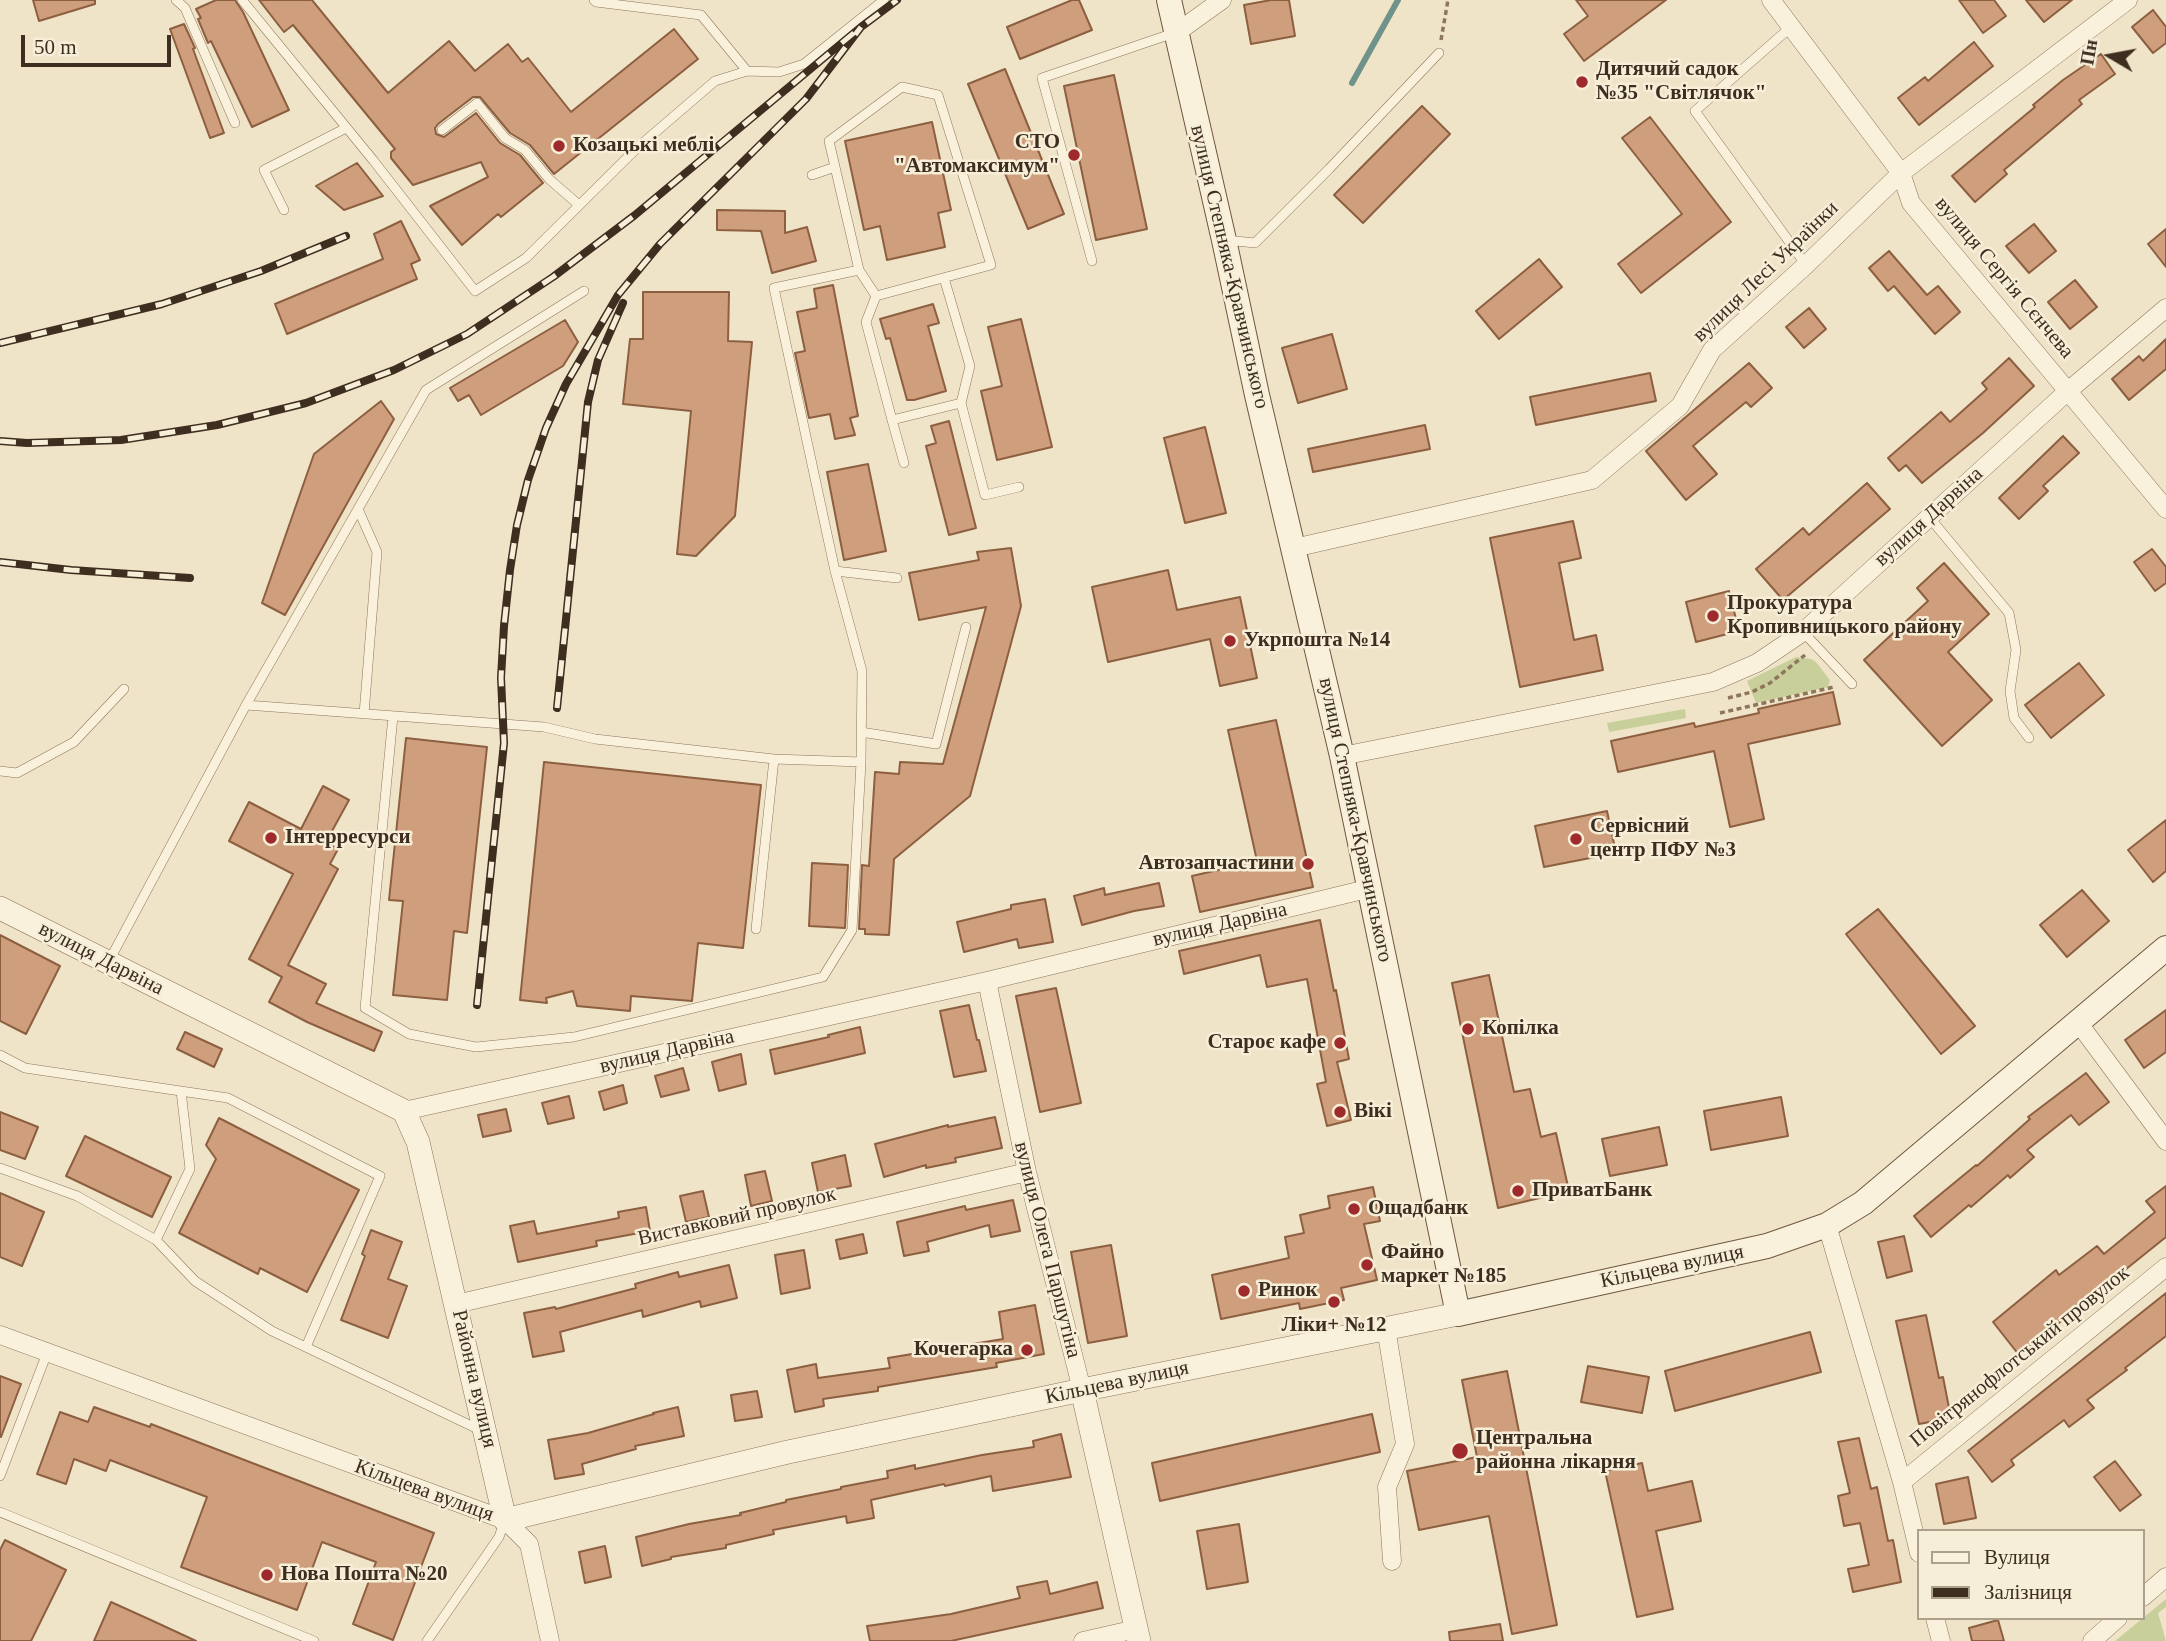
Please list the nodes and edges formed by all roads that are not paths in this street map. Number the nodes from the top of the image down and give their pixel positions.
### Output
1 (176, 0) edge
2 (242, 0) edge
3 (594, 0) edge
4 (884, 0) edge
5 (1169, 0) edge
6 (1222, 0) edge
7 (1772, 0) edge
8 (2128, 0) edge
9 (1792, 26) junction
10 (1176, 33) junction
11 (1439, 53) road end
12 (747, 71) junction
13 (235, 123) dead end
14 (346, 128) junction
15 (442, 130) dead end
16 (835, 167) junction
17 (1901, 173) junction
18 (811, 176) dead end
19 (579, 205) junction
20 (284, 210) dead end
21 (1224, 240) junction
22 (1092, 261) dead end
23 (1806, 265) junction
24 (859, 270) junction
25 (944, 278) junction
26 (584, 291) dead end
27 (876, 296) junction
28 (2166, 308) edge
29 (2068, 391) junction
30 (961, 403) junction
31 (892, 420) junction
32 (904, 463) dead end
33 (1020, 487) dead end
34 (358, 509) junction
35 (2166, 509) edge
36 (1929, 517) junction
37 (1293, 548) junction
38 (835, 571) junction
39 (897, 578) dead end
40 (966, 627) dead end
41 (1803, 632) junction
42 (1851, 683) road end
43 (124, 689) dead end
44 (246, 705) junction
45 (364, 714) junction
46 (393, 716) junction
47 (861, 732) junction
48 (2029, 738) dead end
49 (1342, 756) junction
50 (774, 758) junction
51 (860, 762) junction
52 (0, 771) edge
53 (1371, 888) junction
54 (0, 908) edge
55 (756, 929) dead end
56 (2166, 948) edge
57 (108, 964) junction
58 (986, 981) junction
59 (2077, 1021) junction
60 (0, 1055) edge
61 (181, 1091) junction
62 (404, 1111) junction
63 (2166, 1141) edge
64 (0, 1168) edge
65 (1027, 1171) junction
66 (1827, 1225) junction
67 (156, 1240) junction
68 (2166, 1267) edge
69 (456, 1304) junction
70 (1458, 1314) junction
71 (1386, 1328) junction
72 (0, 1335) edge
73 (306, 1347) junction
74 (47, 1353) junction
75 (1082, 1390) junction
76 (486, 1433) junction
77 (0, 1476) edge
78 (1902, 1482) junction
79 (0, 1513) edge
80 (505, 1520) junction
81 (1918, 1549) edge
82 (1392, 1561) dead end
83 (2166, 1577) edge
84 (2145, 1595) edge
85 (1936, 1620) edge
86 (2116, 1620) edge
87 (1137, 1635) edge
88 (314, 1641) edge
89 (427, 1641) edge
90 (550, 1641) edge
91 (1083, 1641) edge
92 (1941, 1641) edge
93 (2092, 1641) edge

1 - 13 lane
2 - 14 lane
3 - 12 lane
4 - 12 lane
5 - 10 main road, вулиця Степняка-Кравчинського
6 - 10 street
7 - 9 street, вулиця Сергія Сєнчева
8 - 17 street, вулиця Лесі Українки
9 - 17 street, вулиця Сергія Сєнчева
9 - 23 lane
10 - 21 main road, вулиця Степняка-Кравчинського
10 - 22 lane
11 - 21 lane
12 - 19 lane
14 - 19 lane
14 - 20 lane
15 - 19 lane
16 - 18 lane
16 - 24 lane
16 - 25 lane
17 - 23 street, вулиця Лесі Українки
17 - 29 street, вулиця Сергія Сєнчева
21 - 37 main road, вулиця Степняка-Кравчинського
23 - 37 street, вулиця Лесі Українки
24 - 27 lane
24 - 38 lane
25 - 27 lane
25 - 30 lane
26 - 34 lane
27 - 31 lane
28 - 29 street, вулиця Дарвіна
29 - 35 street, вулиця Сергія Сєнчева
29 - 36 street, вулиця Дарвіна
30 - 31 lane
30 - 33 lane
31 - 32 lane
34 - 44 lane
34 - 45 lane
36 - 41 street, вулиця Дарвіна
36 - 48 lane
37 - 49 main road, вулиця Степняка-Кравчинського
38 - 39 lane
38 - 47 lane
40 - 47 lane
41 - 42 lane
41 - 49 street, вулиця Дарвіна
43 - 52 lane
44 - 45 lane
44 - 57 lane
45 - 46 lane
46 - 50 lane
46 - 51 lane
47 - 51 lane
49 - 53 main road, вулиця Степняка-Кравчинського
50 - 51 lane
50 - 55 lane
53 - 58 street, вулиця Дарвіна
53 - 70 main road, вулиця Степняка-Кравчинського
54 - 57 street, вулиця Дарвіна
56 - 59 main road, Кільцева вулиця
57 - 62 street, вулиця Дарвіна
58 - 62 street, вулиця Дарвіна
58 - 65 street, вулиця Олега Паршутіна
59 - 63 street
59 - 66 main road, Кільцева вулиця
60 - 61 lane
61 - 67 lane
61 - 73 lane
62 - 69 street, Районна вулиця
64 - 67 lane
65 - 69 street, Виставковий провулок
65 - 75 street, вулиця Олега Паршутіна
66 - 70 main road, Кільцева вулиця
66 - 78 street
67 - 73 lane
68 - 78 street, Повітрянофлотський провулок
69 - 76 street, Районна вулиця
70 - 71 street, Кільцева вулиця
71 - 75 street, Кільцева вулиця
71 - 82 street
72 - 74 street, Кільцева вулиця
73 - 76 lane
74 - 77 lane
74 - 80 street, Кільцева вулиця
75 - 80 street, Кільцева вулиця
75 - 87 street, вулиця Олега Паршутіна
76 - 80 street, Районна вулиця
78 - 81 street
79 - 88 lane
80 - 89 lane
80 - 90 street
83 - 84 street
85 - 92 street
86 - 93 street
87 - 91 street

